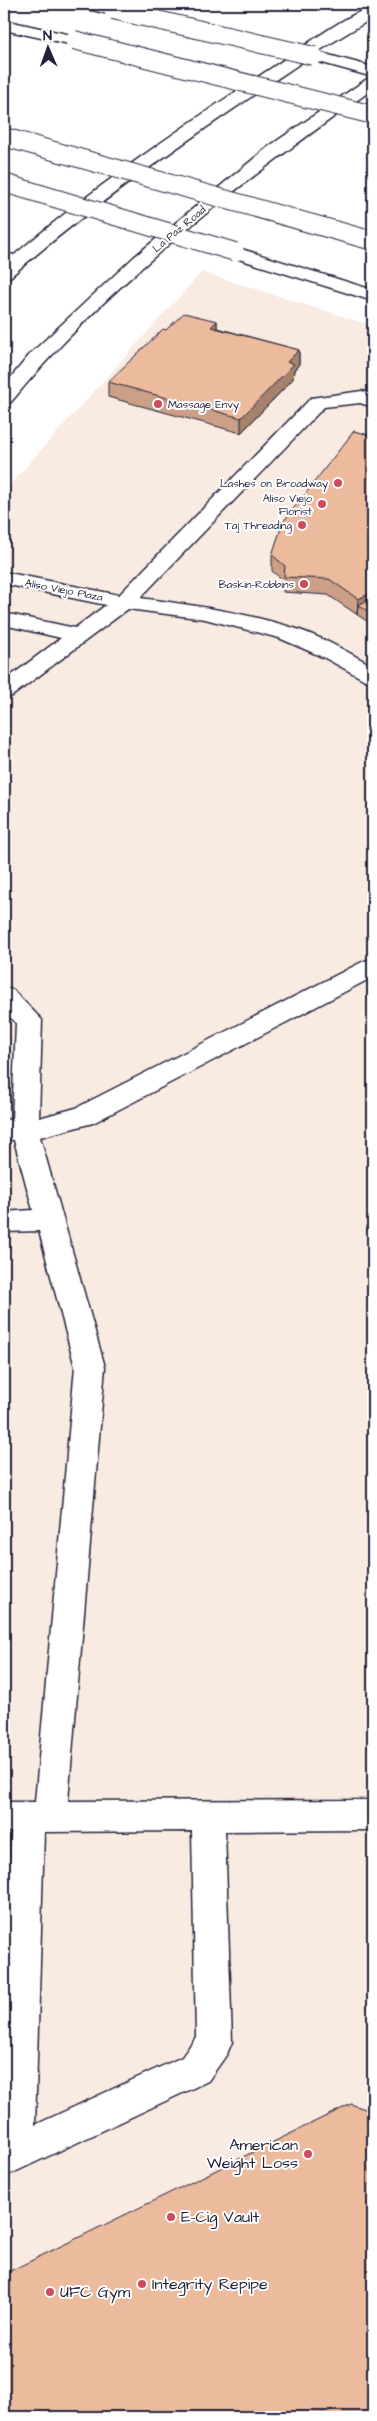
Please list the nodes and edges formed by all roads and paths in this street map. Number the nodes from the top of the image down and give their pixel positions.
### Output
1 (85, 4) edge
2 (373, 12) edge
3 (4, 26) edge
4 (314, 56) junction
5 (373, 68) edge
6 (373, 72) edge
7 (373, 82) edge
8 (373, 114) edge
9 (4, 137) edge
10 (4, 183) edge
11 (4, 198) edge
12 (373, 241) edge
13 (235, 252) junction
14 (11, 259) edge
15 (4, 274) edge
16 (369, 295) edge
17 (4, 398) edge
18 (373, 401) edge
19 (4, 578) edge
20 (124, 602) junction
21 (4, 619) edge
22 (78, 635) junction
23 (373, 675) edge
24 (4, 691) edge
25 (373, 966) edge
26 (4, 996) edge
27 (14, 1130) edge
28 (50, 1220) junction
29 (4, 1222) edge
30 (373, 1813) edge
31 (208, 1816) junction
32 (27, 1817) edge
33 (10, 2157) edge

1 - 4 main road, bridge
2 - 14 main road
3 - 8 main road, bridge
4 - 5 main road
4 - 6 main road
7 - 17 main road, La Paz Road
9 - 12 main road, bridge
10 - 13 main road, bridge
11 - 13 main road, bridge
13 - 16 main road
14 - 15 main road
18 - 20 main road
19 - 20 main road, Aliso Viejo Plaza
20 - 22 main road
20 - 23 main road, Aliso Viejo Plaza
21 - 22 main road
22 - 24 main road
25 - 27 main road
26 - 27 main road
27 - 28 main road
28 - 29 main road
28 - 32 main road
30 - 31 main road
31 - 32 main road
31 - 33 main road
32 - 33 main road

